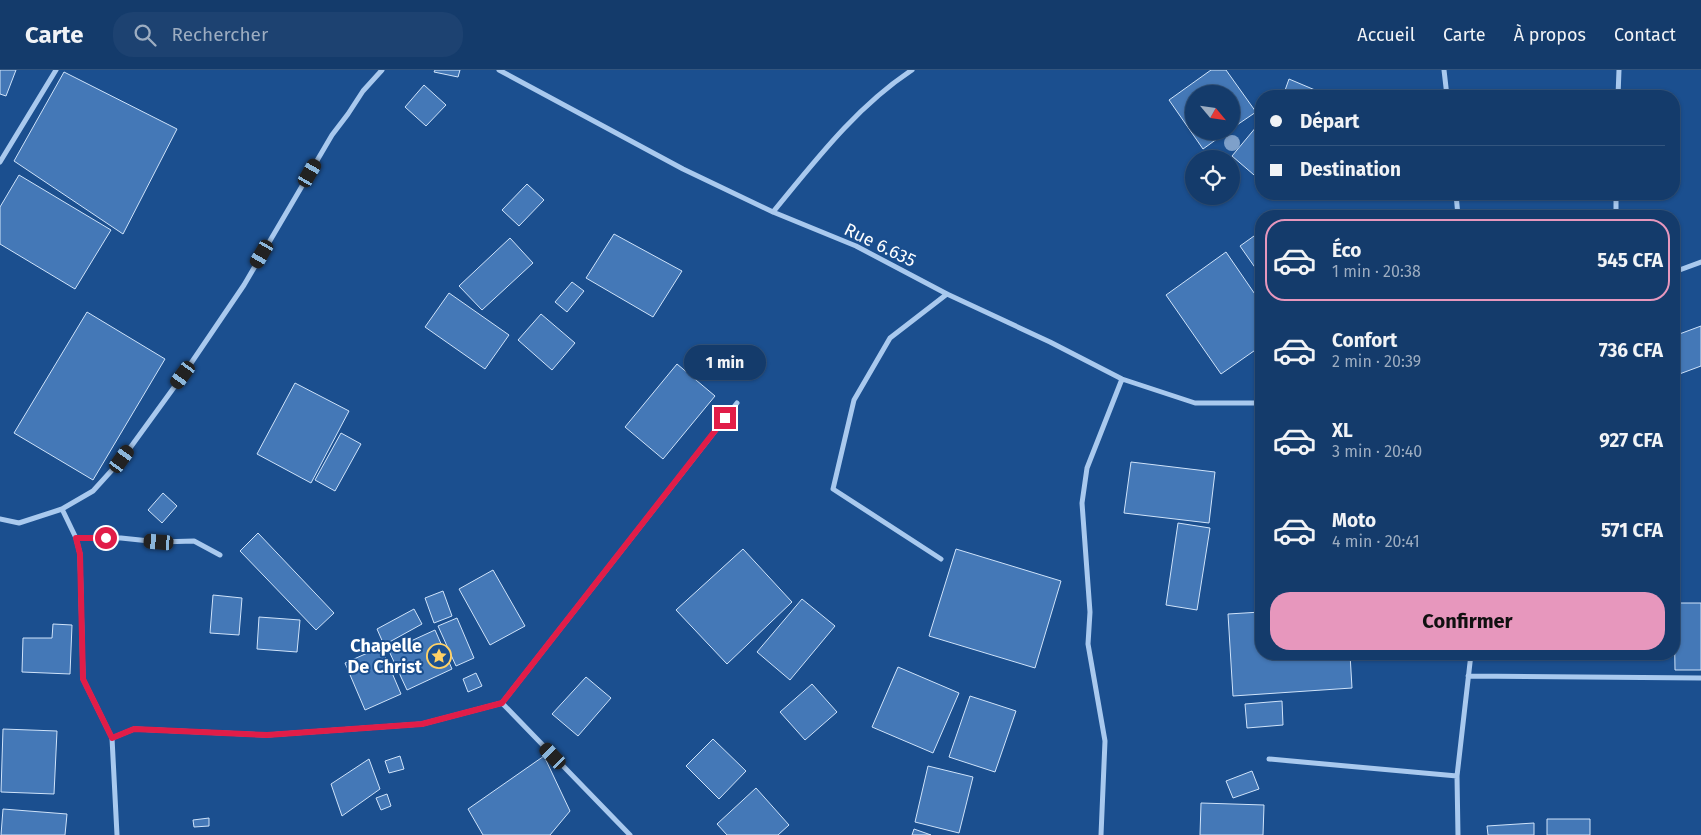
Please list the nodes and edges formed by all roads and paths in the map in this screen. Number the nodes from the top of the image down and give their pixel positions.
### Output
1 (56, 70) edge
2 (382, 70) edge
3 (499, 70) edge
4 (912, 70) edge
5 (1444, 70) edge
6 (1619, 70) edge
7 (1446, 90) edge
8 (1618, 90) edge
9 (0, 162) edge
10 (773, 212) junction
11 (1701, 262) edge
12 (1680, 270) edge
13 (947, 294) junction
14 (1122, 379) junction
15 (737, 402) dead end
16 (1255, 403) edge
17 (62, 510) junction
18 (0, 519) edge
19 (76, 538) junction
20 (220, 555) dead end
21 (941, 559) dead end
22 (1470, 660) edge
23 (1468, 676) junction
24 (1701, 678) edge
25 (502, 703) junction
26 (112, 738) junction
27 (1269, 759) dead end
28 (1457, 776) junction
29 (117, 835) edge
30 (630, 835) edge
31 (1101, 835) edge
32 (1458, 835) edge

1 - 9 street
2 - 17 street
3 - 10 street, Rue 6.635
4 - 10 street
5 - 7 street
6 - 8 street
10 - 13 street, Rue 6.635
11 - 12 street
13 - 14 street, Rue 6.635
13 - 21 street
14 - 16 street, Rue 6.635
14 - 31 street
15 - 25 street
17 - 18 street
17 - 19 street
19 - 20 street
19 - 26 street
22 - 23 street
23 - 24 street
23 - 28 street
25 - 26 street
25 - 30 street
26 - 29 street
27 - 28 street
28 - 32 street

